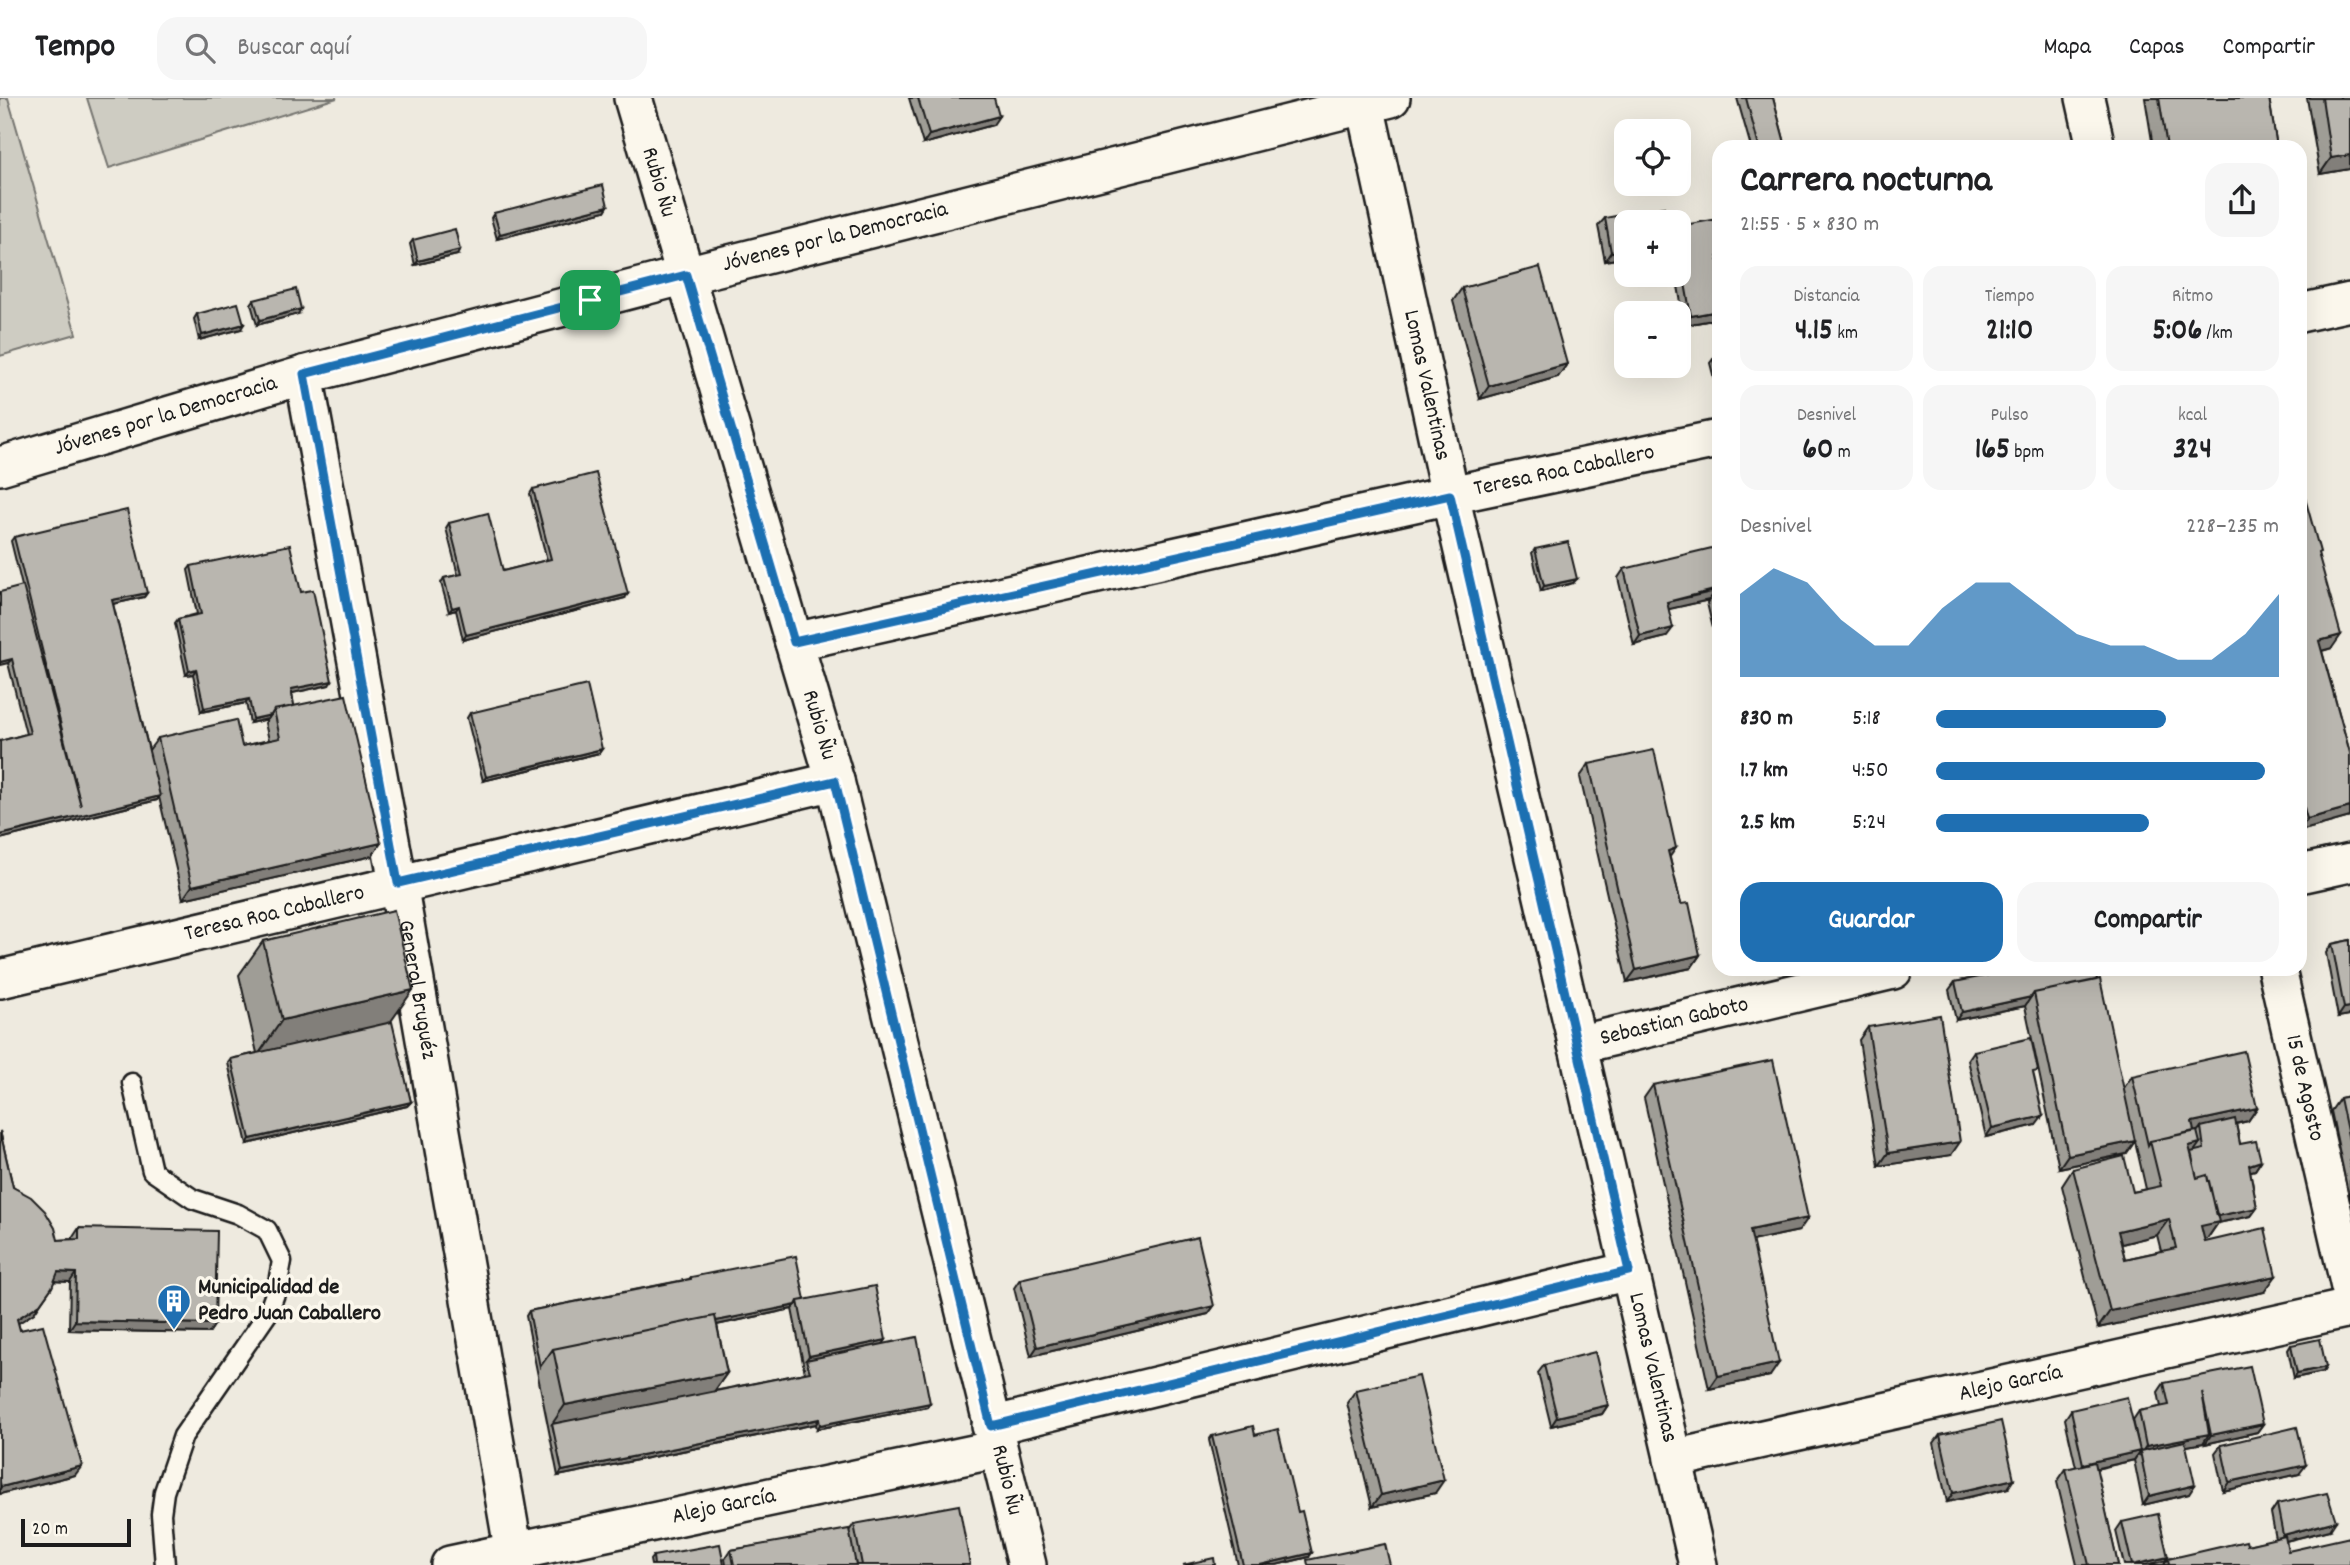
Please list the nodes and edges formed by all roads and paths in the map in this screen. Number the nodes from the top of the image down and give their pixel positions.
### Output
1 (633, 98) edge
2 (2085, 98) edge
3 (1378, 101) edge
4 (1317, 107) edge
5 (2094, 140) edge
6 (686, 275) junction
7 (2350, 302) edge
8 (2307, 311) edge
9 (304, 374) junction
10 (1712, 440) edge
11 (0, 466) edge
12 (1450, 495) junction
13 (794, 642) junction
14 (835, 781) junction
15 (2350, 863) edge
16 (2307, 872) edge
17 (398, 883) junction
18 (1868, 976) edge
19 (2278, 976) edge
20 (0, 978) edge
21 (1577, 1045) junction
22 (132, 1083) dead end
23 (1629, 1271) junction
24 (2350, 1287) edge
25 (2350, 1308) edge
26 (994, 1437) junction
27 (1673, 1459) junction
28 (515, 1559) edge
29 (164, 1565) edge
30 (450, 1565) edge
31 (1027, 1565) edge
32 (1698, 1565) edge

1 - 6 street, Rubio Ñu
2 - 5 street
3 - 4 street, Jóvenes por la Democracia
3 - 12 street, Lomas Valentinas
4 - 6 street, Jóvenes por la Democracia
6 - 9 street, Jóvenes por la Democracia
6 - 13 street, Rubio Ñu
7 - 8 street
9 - 11 street, Jóvenes por la Democracia
9 - 17 street, General Bruguéz
10 - 12 street, Teresa Roa Caballero
12 - 13 street, Teresa Roa Caballero
12 - 21 street, Lomas Valentinas
13 - 14 street, Rubio Ñu
14 - 17 street, Teresa Roa Caballero
14 - 26 street, Rubio Ñu
15 - 16 street
17 - 20 street, Teresa Roa Caballero
17 - 28 street, General Bruguéz
18 - 21 street, Sebastian Gaboto
19 - 24 street, 15 de Agosto
21 - 23 street, Lomas Valentinas
22 - 29 lane
23 - 26 street, Alejo García
23 - 27 street, Lomas Valentinas
25 - 27 street, Alejo García
26 - 28 street, Alejo García
26 - 31 street, Rubio Ñu
27 - 32 street, Lomas Valentinas
28 - 30 street, Alejo García

